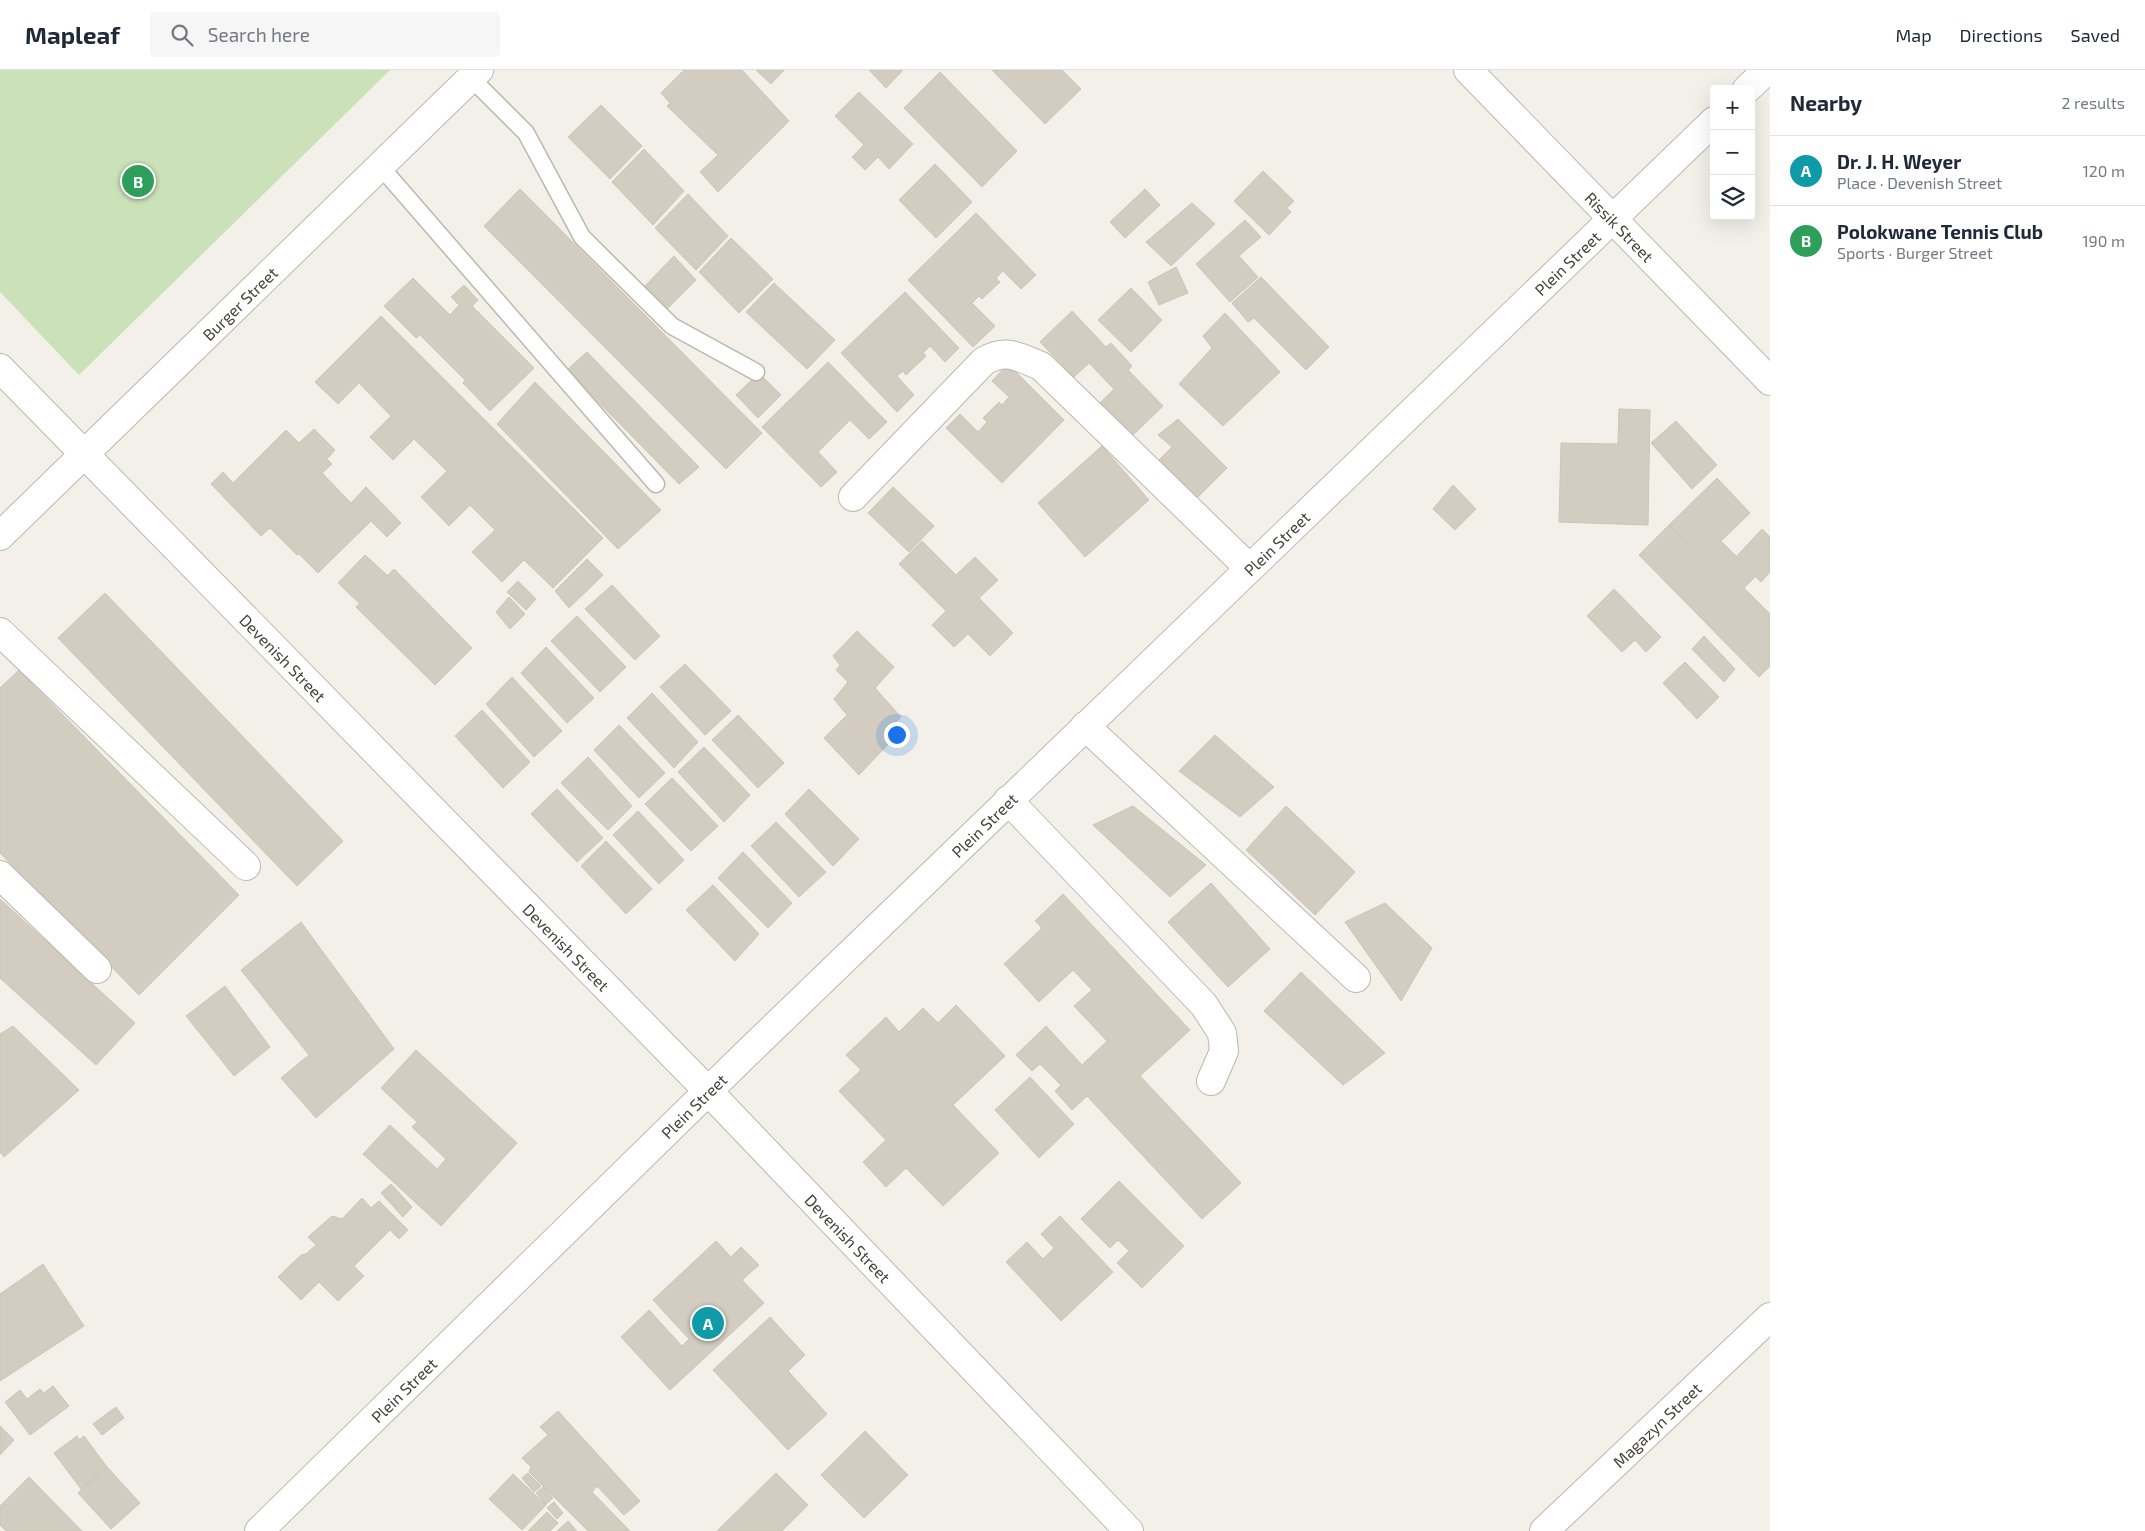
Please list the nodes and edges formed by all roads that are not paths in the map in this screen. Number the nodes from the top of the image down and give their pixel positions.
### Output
1 (1468, 70) edge
2 (1766, 70) edge
3 (475, 74) edge
4 (1751, 85) edge
5 (1710, 125) edge
6 (380, 166) junction
7 (1612, 219) junction
8 (0, 368) edge
9 (756, 372) dead end
10 (1770, 381) edge
11 (85, 454) junction
12 (656, 484) dead end
13 (853, 497) dead end
14 (0, 536) edge
15 (1248, 568) junction
16 (4, 642) edge
17 (1085, 726) junction
18 (1008, 800) junction
19 (246, 866) dead end
20 (0, 875) edge
21 (96, 969) dead end
22 (1356, 978) dead end
23 (1211, 1081) dead end
24 (708, 1091) junction
25 (1770, 1317) edge
26 (259, 1531) edge
27 (1129, 1531) edge
28 (1544, 1531) edge

1 - 7 street, Rissik Street
2 - 4 street
3 - 6 street, Burger Street
3 - 9 lane
5 - 7 street, Plein Street
6 - 11 street, Burger Street
6 - 12 lane
7 - 10 street, Rissik Street
7 - 15 street, Plein Street
8 - 11 street, Devenish Street
11 - 14 street, Burger Street
11 - 24 street, Devenish Street
13 - 15 street
15 - 17 street, Plein Street
16 - 19 street
17 - 18 street, Plein Street
17 - 22 street
18 - 23 street
18 - 24 street, Plein Street
20 - 21 street
24 - 26 street, Plein Street
24 - 27 street, Devenish Street
25 - 28 street, Magazyn Street

